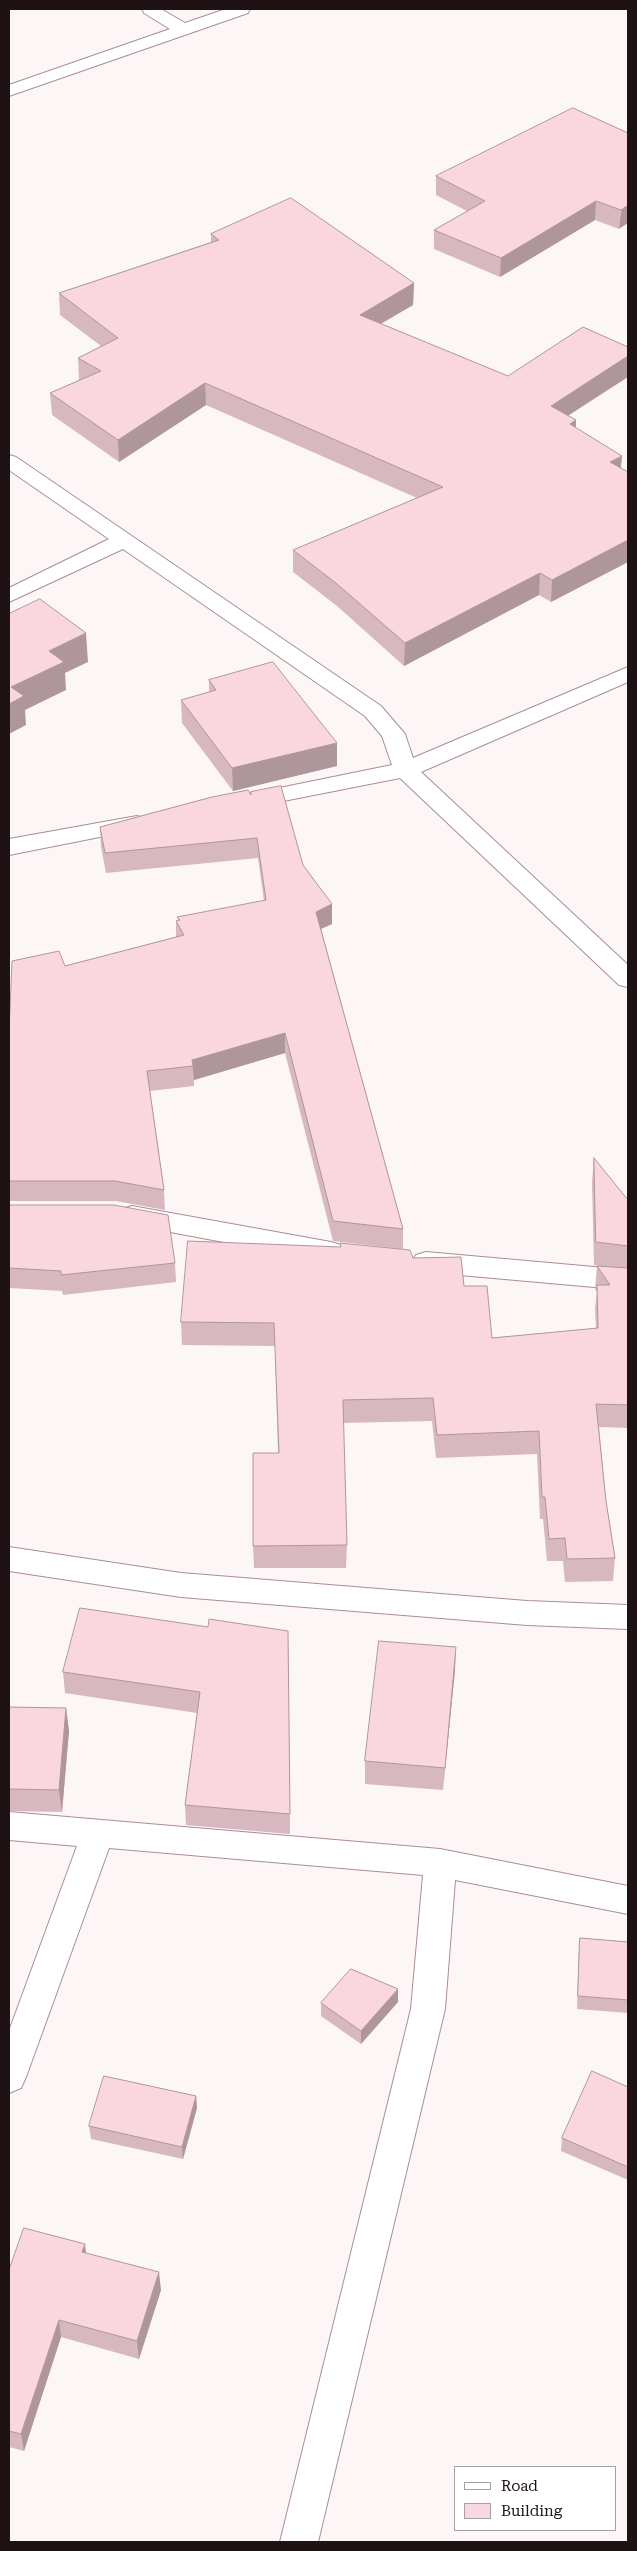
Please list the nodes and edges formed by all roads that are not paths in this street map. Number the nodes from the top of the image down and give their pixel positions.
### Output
1 (150, 9) edge
2 (242, 9) edge
3 (182, 28) junction
4 (9, 91) edge
5 (9, 461) edge
6 (125, 540) junction
7 (9, 596) edge
8 (628, 674) edge
9 (405, 770) junction
10 (229, 805) edge
11 (161, 818) edge
12 (9, 847) edge
13 (628, 979) edge
14 (107, 1213) edge
15 (351, 1256) edge
16 (401, 1260) edge
17 (628, 1280) edge
18 (9, 1559) edge
19 (628, 1617) edge
20 (9, 1826) edge
21 (98, 1833) junction
22 (440, 1863) junction
23 (628, 1900) edge
24 (9, 2077) edge
25 (299, 2542) edge

1 - 3 street
2 - 3 street
3 - 4 street
5 - 6 street
6 - 7 street
6 - 9 street
8 - 9 street
9 - 10 street
9 - 13 street
11 - 12 street
14 - 15 street
16 - 17 street
18 - 19 street
20 - 21 street
21 - 22 street
21 - 24 street
22 - 23 street
22 - 25 street

